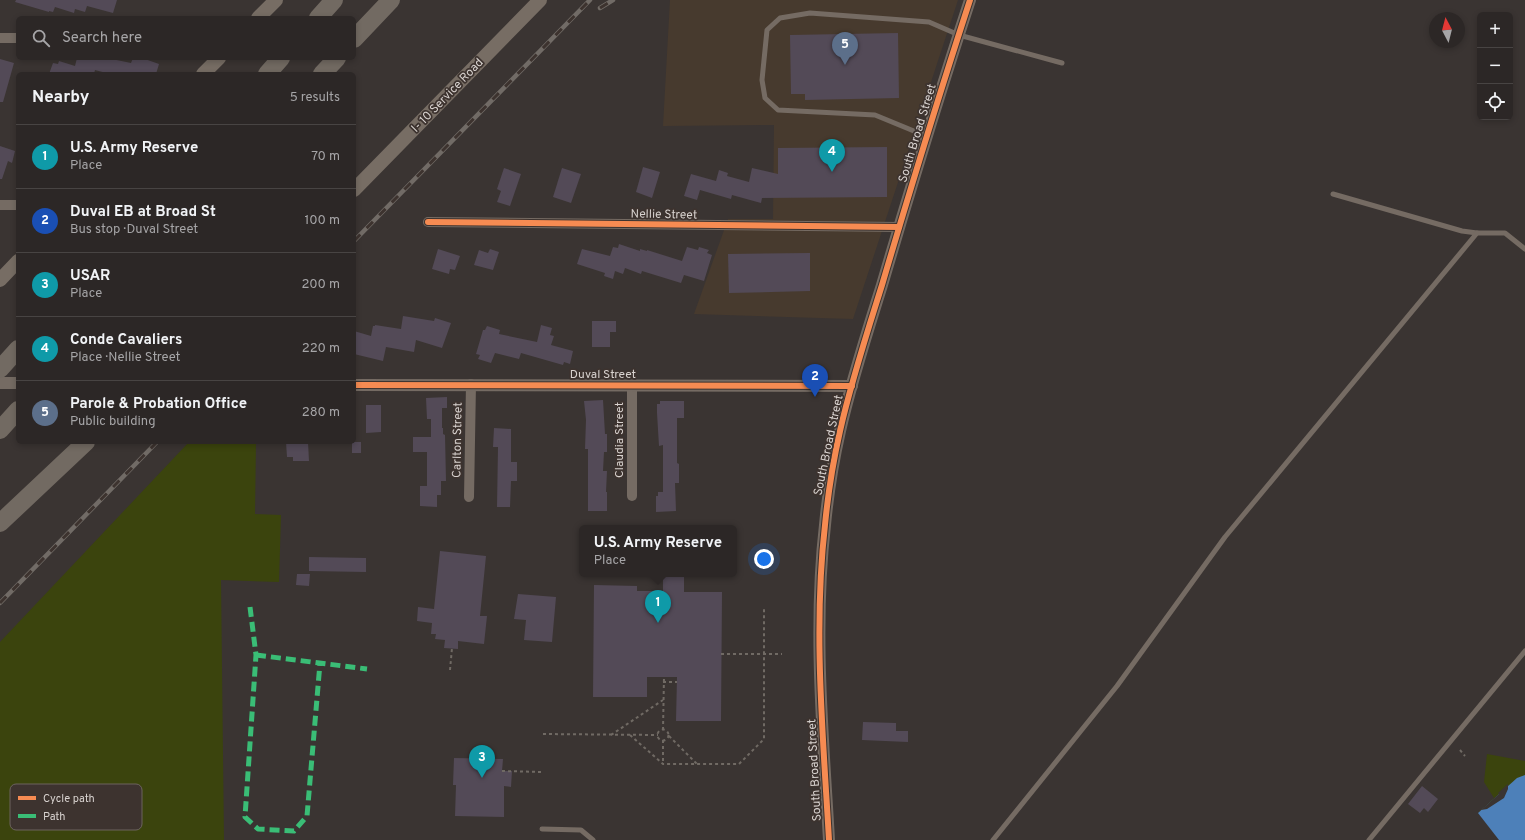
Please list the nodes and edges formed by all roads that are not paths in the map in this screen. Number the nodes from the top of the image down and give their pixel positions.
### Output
1 (276, 0) edge
2 (334, 0) edge
3 (391, 0) edge
4 (540, 0) edge
5 (970, 0) edge
6 (260, 16) edge
7 (320, 16) edge
8 (959, 35) junction
9 (356, 37) edge
10 (0, 38) edge
11 (16, 38) edge
12 (217, 60) edge
13 (279, 60) edge
14 (335, 60) edge
15 (1062, 63) dead end
16 (205, 72) edge
17 (269, 72) edge
18 (324, 72) edge
19 (927, 136) junction
20 (356, 188) edge
21 (1333, 194) dead end
22 (0, 205) edge
23 (16, 205) edge
24 (428, 222) dead end
25 (899, 227) junction
26 (1477, 233) junction
27 (1525, 249) edge
28 (16, 264) edge
29 (0, 280) edge
30 (16, 351) edge
31 (0, 369) edge
32 (0, 383) edge
33 (16, 383) edge
34 (471, 384) junction
35 (356, 385) edge
36 (632, 385) junction
37 (852, 386) junction
38 (16, 412) edge
39 (0, 414) edge
40 (16, 414) edge
41 (0, 430) edge
42 (84, 444) edge
43 (632, 496) dead end
44 (469, 497) dead end
45 (0, 523) edge
46 (1525, 651) edge
47 (542, 829) dead end
48 (594, 840) edge
49 (829, 840) edge
50 (993, 840) edge
51 (1369, 840) edge

1 - 6 main road
2 - 7 highway
3 - 9 highway
4 - 20 main road, I- 10 Service Road
5 - 8 street, South Broad Street
8 - 15 lane
8 - 19 street, South Broad Street
8 - 19 lane
10 - 11 street
12 - 16 main road
13 - 17 highway
14 - 18 highway
19 - 25 street, South Broad Street
21 - 26 lane
22 - 23 street
24 - 25 street, Nellie Street
25 - 37 street, South Broad Street
26 - 27 lane
26 - 50 lane
28 - 29 main road
30 - 31 highway
32 - 33 street
34 - 35 street, Duval Street
34 - 36 street, Duval Street
34 - 44 street, Carlton Street
36 - 37 street, Duval Street
36 - 43 street, Claudia Street
37 - 49 street, South Broad Street
38 - 41 highway, bridge
39 - 40 street
42 - 45 highway
46 - 51 lane
47 - 48 lane

